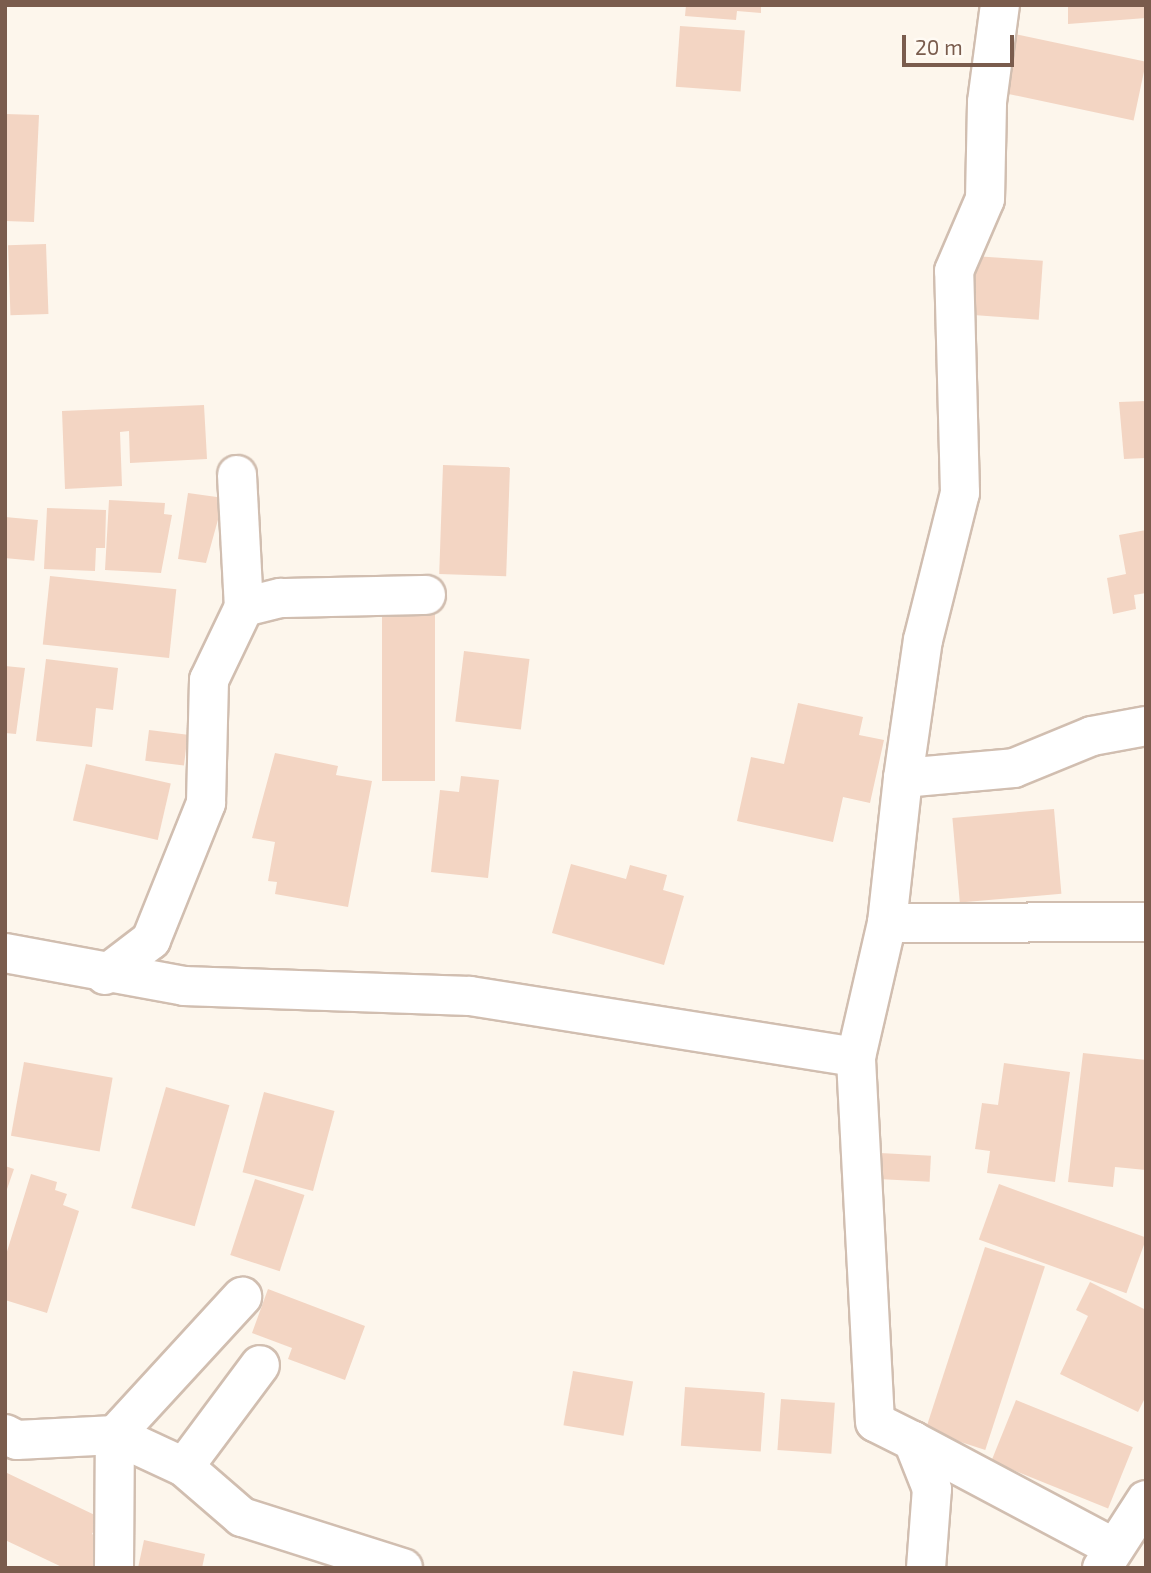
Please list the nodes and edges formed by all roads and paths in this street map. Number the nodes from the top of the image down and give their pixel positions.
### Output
1 (1000, 5) edge
2 (237, 475) dead end
3 (426, 595) dead end
4 (244, 607) junction
5 (1146, 726) edge
6 (904, 778) junction
7 (1146, 922) edge
8 (887, 923) junction
9 (5, 953) edge
10 (105, 975) junction
11 (856, 1057) junction
12 (242, 1297) dead end
13 (260, 1365) dead end
14 (5, 1434) edge
15 (115, 1435) junction
16 (913, 1441) junction
17 (184, 1467) junction
18 (1146, 1500) edge
19 (1108, 1558) edge
20 (114, 1568) edge
21 (403, 1568) edge
22 (926, 1568) edge

1 - 6 street
2 - 4 street
3 - 4 street
4 - 10 street
5 - 6 street
6 - 8 street
7 - 8 street
8 - 11 street
9 - 10 street
10 - 11 street
11 - 16 street
12 - 15 street
13 - 17 street
14 - 15 street
15 - 17 street
15 - 20 street
16 - 19 street
16 - 22 street
17 - 21 street
18 - 19 street

